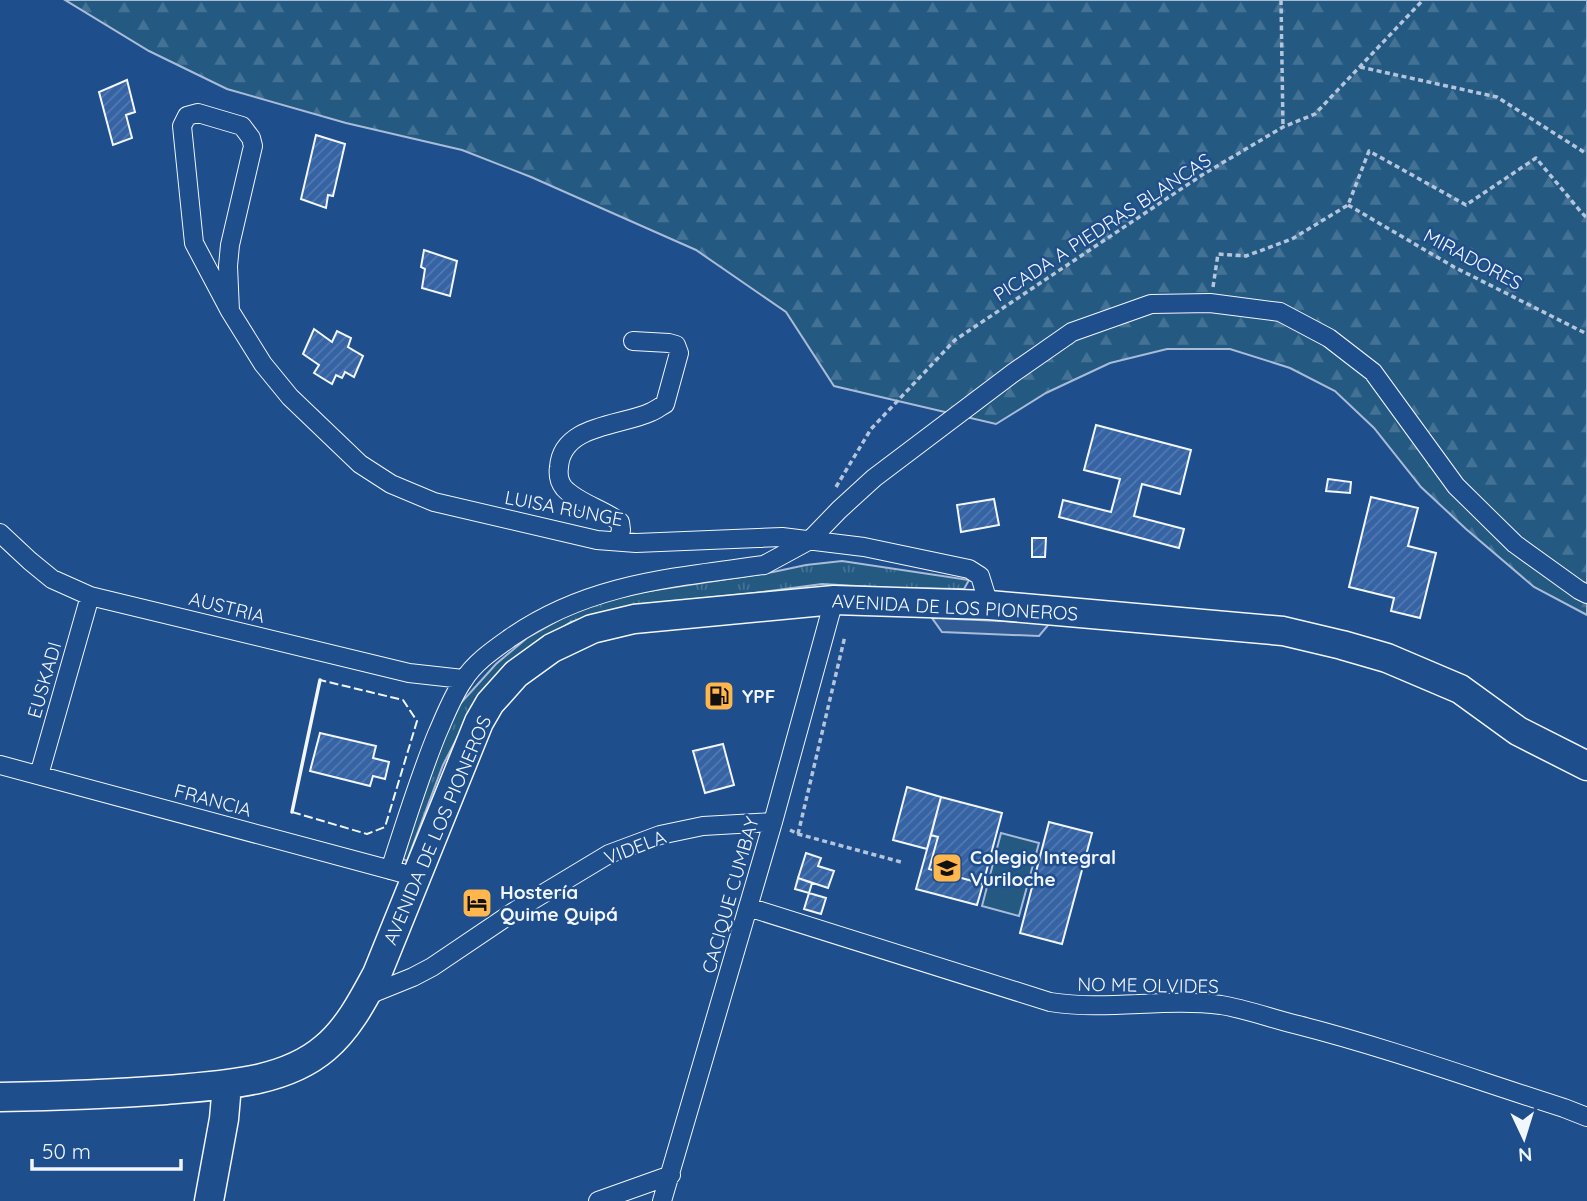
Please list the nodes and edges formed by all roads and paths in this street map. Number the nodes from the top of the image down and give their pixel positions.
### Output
1 (1281, 0) edge
2 (1423, 0) edge
3 (1360, 67) junction
4 (1283, 127) junction
5 (1587, 154) edge
6 (1348, 205) junction
7 (1587, 218) edge
8 (1210, 303) junction
9 (230, 310) junction
10 (1587, 334) edge
11 (633, 341) dead end
12 (839, 510) junction
13 (0, 533) edge
14 (810, 540) junction
15 (618, 541) junction
16 (1587, 594) edge
17 (90, 596) junction
18 (834, 600) junction
19 (989, 606) junction
20 (845, 637) dead end
21 (463, 679) junction
22 (0, 765) edge
23 (1587, 766) edge
24 (39, 775) junction
25 (773, 822) junction
26 (798, 834) junction
27 (901, 862) dead end
28 (402, 873) junction
29 (748, 906) junction
30 (366, 996) junction
31 (227, 1084) junction
32 (0, 1097) edge
33 (1587, 1117) edge
34 (671, 1175) junction
35 (209, 1201) edge
36 (598, 1201) edge
37 (662, 1201) edge

1 - 4 path
2 - 3 path, PICADA A PIEDRAS BLANCAS
3 - 4 path, PICADA A PIEDRAS BLANCAS
3 - 5 path
4 - 12 path, PICADA A PIEDRAS BLANCAS
6 - 7 path
6 - 8 path
6 - 10 path, MIRADORES
8 - 12 street
8 - 16 street
9 - 9 street, LUISA RUNGE
9 - 15 street, LUISA RUNGE
11 - 15 street
12 - 14 street
13 - 17 street, AUSTRIA
14 - 15 street, LUISA RUNGE
14 - 19 street, LUISA RUNGE
14 - 21 street
17 - 21 street, AUSTRIA
17 - 24 street, EUSKADI
18 - 19 main road, AVENIDA DE LOS PIONEROS
18 - 25 street, CACIQUE CUMBAY
18 - 28 main road, AVENIDA DE LOS PIONEROS
19 - 23 main road, AVENIDA DE LOS PIONEROS
20 - 26 path
21 - 28 street
22 - 24 street, FRANCIA
24 - 28 street, FRANCIA
25 - 26 path
25 - 29 street, CACIQUE CUMBAY
25 - 30 street, VIDELA
26 - 27 path
28 - 30 main road, AVENIDA DE LOS PIONEROS
29 - 33 street, NO ME OLVIDES
29 - 34 street, CACIQUE CUMBAY
30 - 31 main road, AVENIDA DE LOS PIONEROS
31 - 32 main road, AVENIDA DE LOS PIONEROS
31 - 35 main road
34 - 36 street
34 - 37 street, CACIQUE CUMBAY

